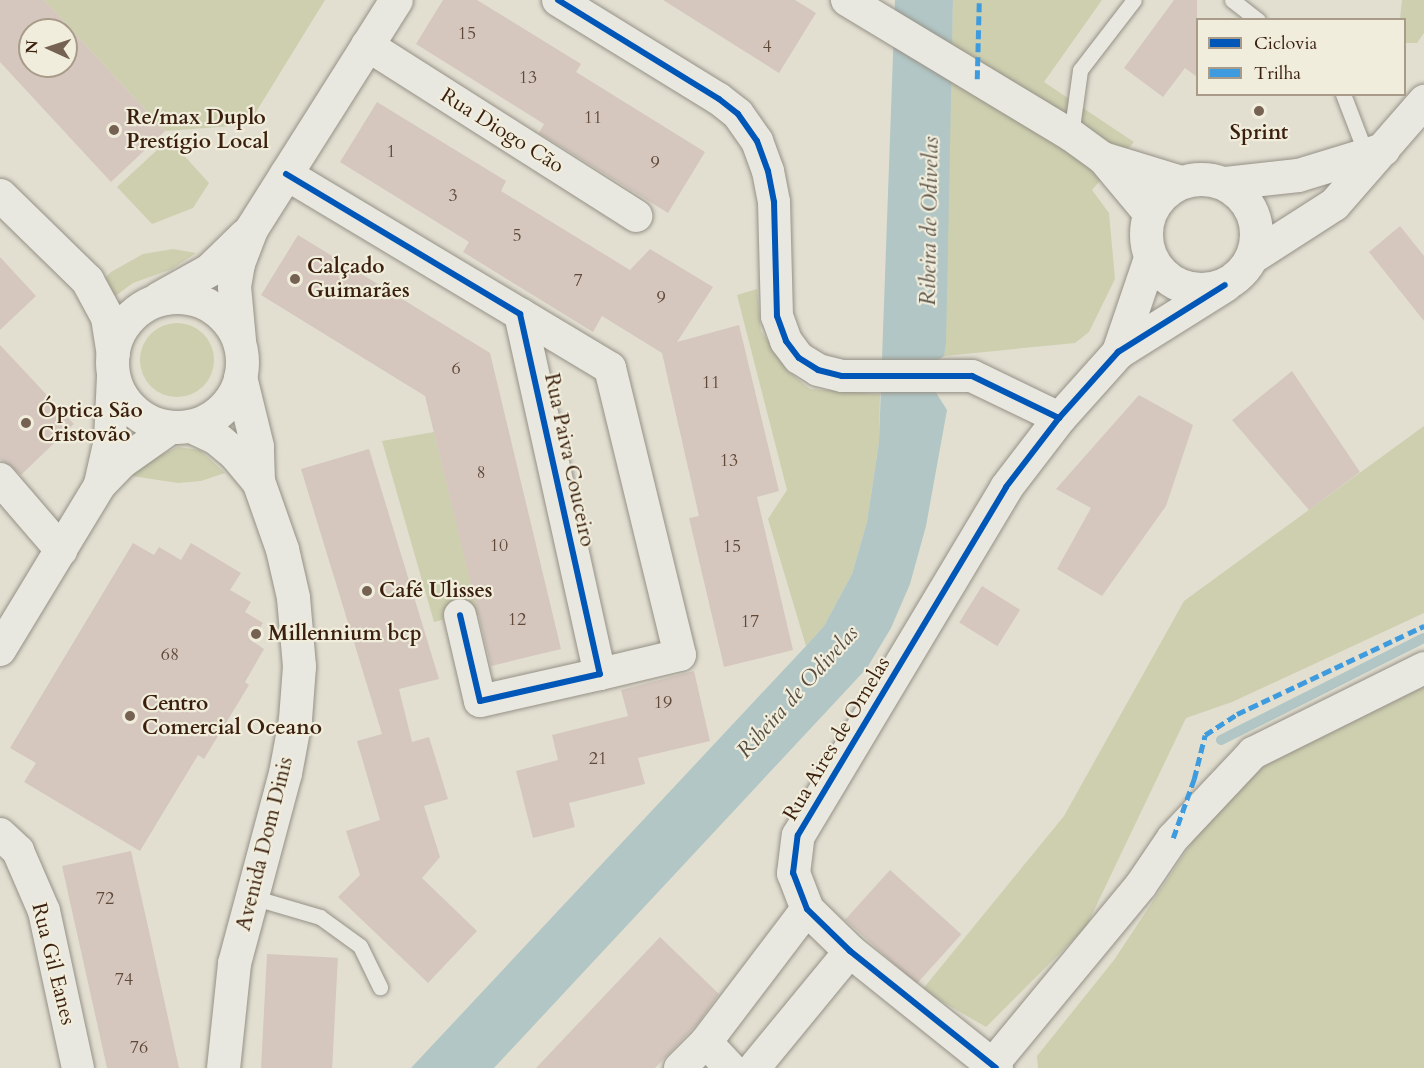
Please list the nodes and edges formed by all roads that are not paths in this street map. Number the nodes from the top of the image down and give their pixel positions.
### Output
1 (396, 0) edge
2 (558, 0) edge
3 (1134, 0) edge
4 (1232, 0) edge
5 (1259, 0) edge
6 (854, 4) edge
7 (1254, 16) edge
8 (367, 45) junction
9 (1344, 96) edge
10 (1424, 101) edge
11 (1071, 135) junction
12 (1375, 151) junction
13 (1103, 158) junction
14 (286, 174) junction
15 (1181, 182) junction
16 (1225, 183) junction
17 (0, 195) edge
18 (1149, 213) junction
19 (636, 216) dead end
20 (251, 230) junction
21 (1253, 256) junction
22 (1150, 258) junction
23 (1225, 285) junction
24 (147, 304) junction
25 (520, 314) junction
26 (239, 342) junction
27 (1118, 352) junction
28 (113, 365) junction
29 (240, 377) junction
30 (1059, 418) junction
31 (182, 427) junction
32 (0, 479) edge
33 (258, 481) junction
34 (100, 485) junction
35 (61, 550) junction
36 (460, 615) dead end
37 (0, 650) edge
38 (1424, 668) edge
39 (600, 674) junction
40 (0, 834) edge
41 (252, 897) junction
42 (807, 909) junction
43 (850, 951) junction
44 (380, 987) dead end
45 (706, 1042) junction
46 (994, 1066) edge
47 (78, 1068) edge
48 (223, 1068) edge
49 (680, 1068) edge
50 (730, 1068) edge
51 (753, 1068) edge

1 - 8 street
2 - 30 street
3 - 11 lane
4 - 7 lane
5 - 7 lane
6 - 11 street
8 - 14 street
8 - 19 street, Rua Diogo Cão
9 - 12 lane
10 - 12 street
11 - 13 street
12 - 16 street
12 - 21 street
13 - 15 street
13 - 18 street
14 - 20 street
14 - 25 street, Rua Paiva Couceiro
15 - 16 street
15 - 18 street
16 - 21 street
17 - 28 street
18 - 22 street
20 - 24 street
20 - 26 street
21 - 23 street
22 - 23 street
22 - 27 street
23 - 27 street
24 - 26 street
24 - 28 street
25 - 39 street, Rua Paiva Couceiro
25 - 39 street, Rua Paiva Couceiro
26 - 29 street
27 - 30 street, Rua Aires de Ornelas
28 - 31 street
28 - 34 street
29 - 31 street
29 - 33 street, Avenida Dom Dinis
30 - 42 street, Rua Aires de Ornelas
31 - 33 street, Avenida Dom Dinis
31 - 34 street
32 - 35 street
33 - 41 street, Avenida Dom Dinis
34 - 35 street
35 - 37 street
36 - 39 street, Rua Paiva Couceiro
38 - 46 street
40 - 47 street, Rua Gil Eanes
41 - 44 lane
41 - 48 street, Avenida Dom Dinis
42 - 43 street, Rua Aires de Ornelas
42 - 45 street
43 - 46 street, Rua Aires de Ornelas
43 - 51 street
45 - 49 street
45 - 50 street

